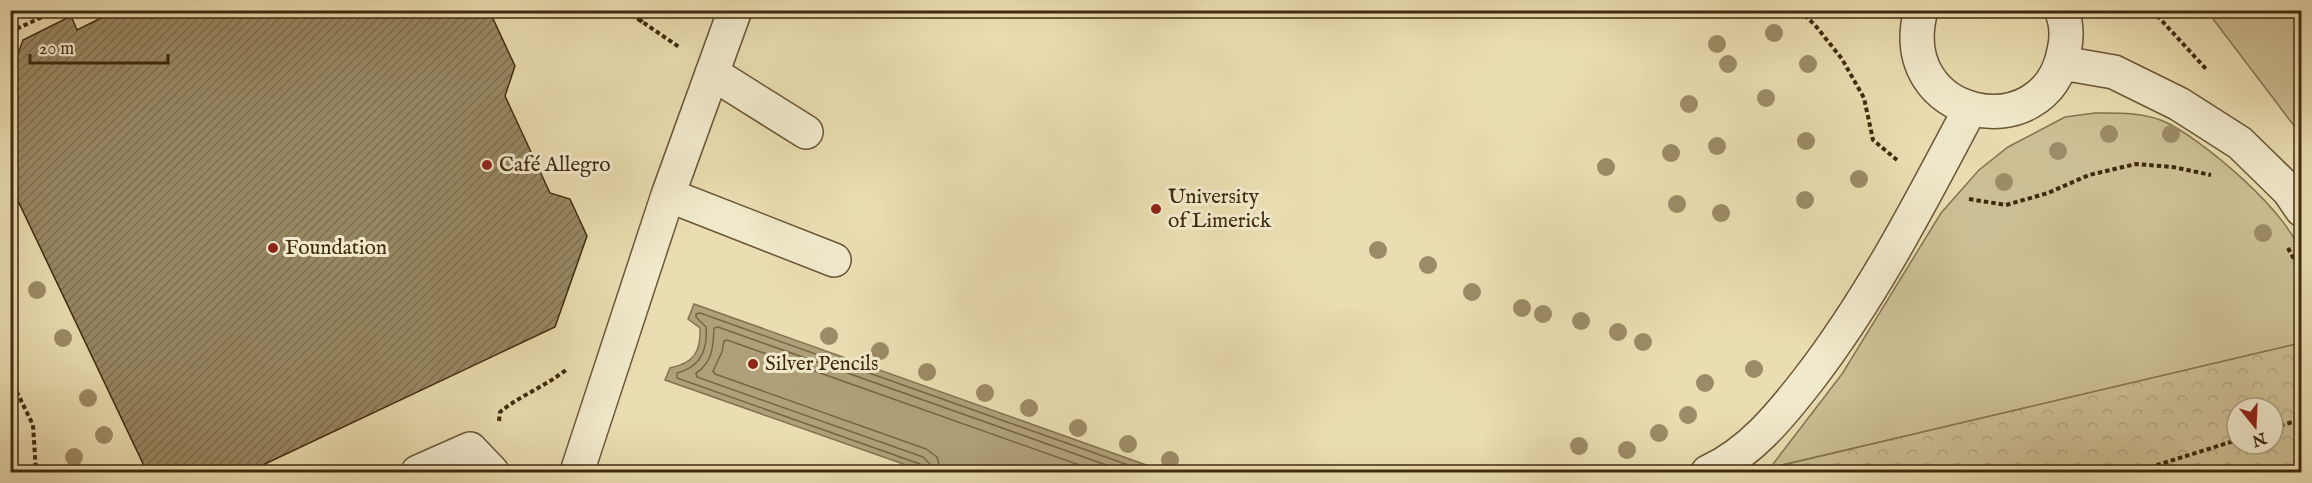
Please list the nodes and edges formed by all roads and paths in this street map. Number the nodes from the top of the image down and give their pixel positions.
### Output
1 (57, 10) edge
2 (625, 10) edge
3 (654, 10) edge
4 (735, 10) edge
5 (1799, 10) edge
6 (1921, 10) edge
7 (2061, 10) edge
8 (639, 22) junction
9 (10, 32) edge
10 (683, 49) dead end
11 (2062, 63) junction
12 (712, 73) junction
13 (1970, 109) junction
14 (806, 132) dead end
15 (2221, 177) dead end
16 (1932, 182) junction
17 (668, 195) junction
18 (2301, 210) edge
19 (2286, 243) dead end
20 (834, 260) dead end
21 (2301, 274) edge
22 (575, 363) dead end
23 (10, 378) edge
24 (2301, 419) edge
25 (499, 423) dead end
26 (2285, 424) edge
27 (2225, 444) edge
28 (36, 472) edge
29 (418, 472) edge
30 (492, 472) edge
31 (577, 472) edge
32 (1708, 472) edge
33 (2135, 472) edge

1 - 9 path
2 - 8 path
3 - 8 path
4 - 12 street
5 - 16 path
6 - 13 street
7 - 11 street
8 - 10 path
11 - 13 street
11 - 18 street
12 - 14 street
12 - 17 street
13 - 16 street
15 - 16 path
16 - 32 street
17 - 20 street
17 - 31 street
19 - 21 path
22 - 25 path
23 - 28 path
24 - 26 path
27 - 33 path
29 - 30 street

